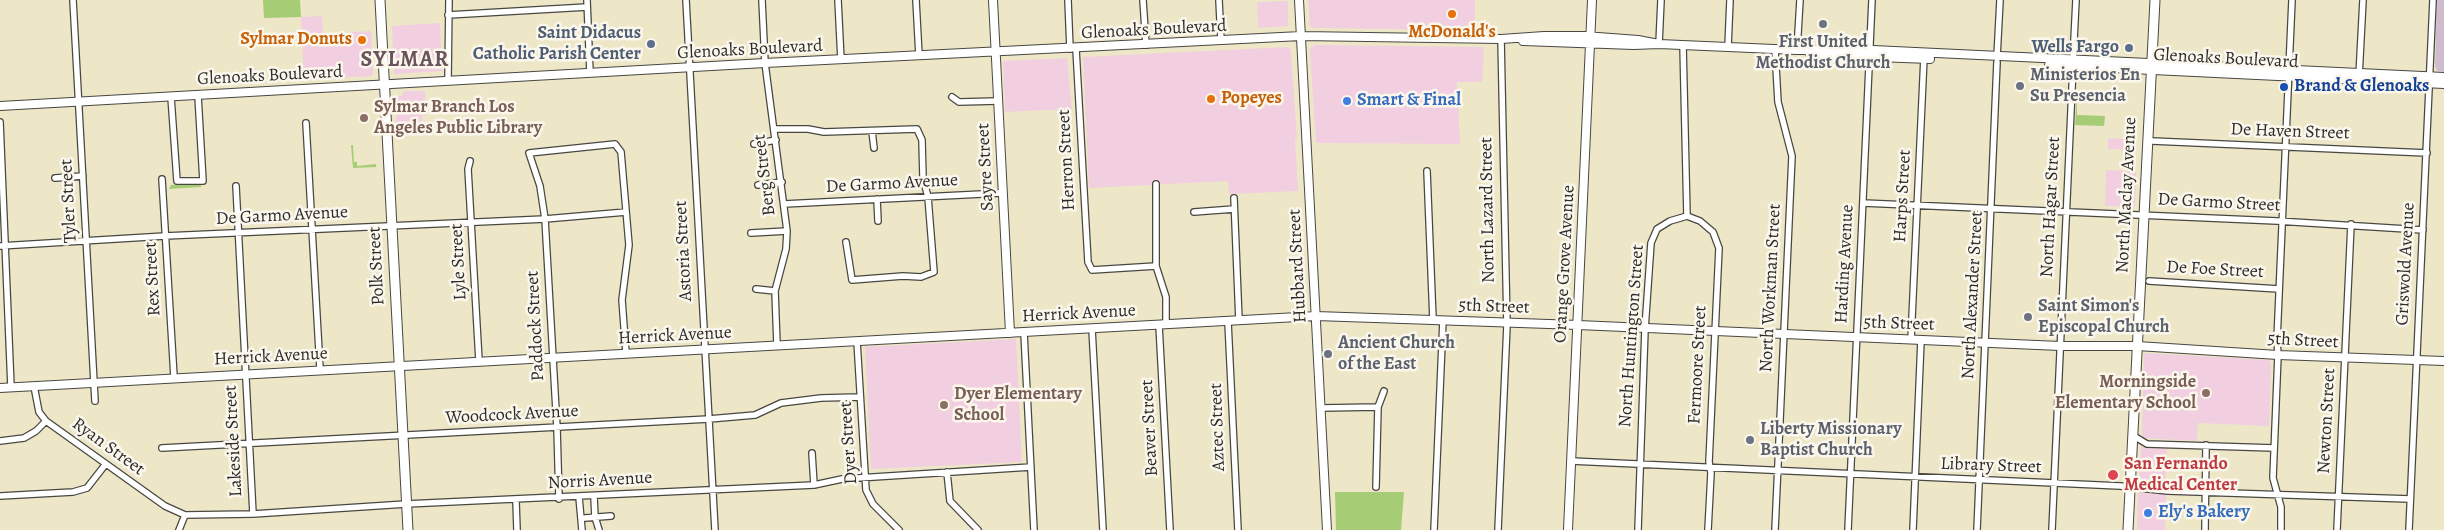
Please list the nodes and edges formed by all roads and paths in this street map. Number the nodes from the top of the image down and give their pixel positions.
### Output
1 (73, 0) edge
2 (380, 0) edge
3 (449, 0) edge
4 (686, 0) edge
5 (762, 0) edge
6 (838, 0) edge
7 (916, 0) edge
8 (994, 0) edge
9 (1068, 0) edge
10 (1144, 0) edge
11 (1219, 0) edge
12 (1299, 0) edge
13 (1592, 0) edge
14 (1661, 0) edge
15 (1730, 0) edge
16 (1800, 0) edge
17 (1872, 0) edge
18 (2000, 0) edge
19 (2076, 0) edge
20 (2153, 0) edge
21 (2292, 0) edge
22 (2363, 0) edge
23 (2433, 0) edge
24 (587, 3) edge
25 (448, 15) junction
26 (1301, 36) junction
27 (1501, 39) junction
28 (1590, 40) junction
29 (1221, 41) junction
30 (1659, 44) junction
31 (1146, 45) junction
32 (1682, 45) junction
33 (1728, 47) junction
34 (1073, 49) junction
35 (1775, 49) junction
36 (1797, 50) junction
37 (996, 52) junction
38 (1870, 54) junction
39 (918, 56) junction
40 (1924, 56) junction
41 (1997, 59) junction
42 (841, 60) junction
43 (765, 63) junction
44 (2073, 63) junction
45 (2150, 67) junction
46 (690, 68) junction
47 (590, 73) junction
48 (2289, 73) junction
49 (2359, 76) junction
50 (2444, 77) edge
51 (448, 80) junction
52 (2429, 80) junction
53 (2444, 84) edge
54 (385, 85) junction
55 (198, 96) junction
56 (172, 97) junction
57 (952, 97) dead end
58 (79, 101) junction
59 (998, 101) junction
60 (0, 106) edge
61 (0, 122) edge
62 (306, 123) dead end
63 (775, 129) junction
64 (872, 131) junction
65 (776, 140) junction
66 (2152, 141) dead end
67 (754, 144) dead end
68 (2286, 147) junction
69 (874, 148) dead end
70 (2427, 153) junction
71 (470, 162) dead end
72 (1427, 171) dead end
73 (83, 176) junction
74 (55, 178) dead end
75 (162, 179) dead end
76 (782, 182) junction
77 (1156, 184) dead end
78 (758, 185) dead end
79 (236, 186) dead end
80 (1002, 192) junction
81 (928, 197) junction
82 (1234, 198) dead end
83 (877, 200) junction
84 (1863, 203) junction
85 (784, 204) junction
86 (1918, 206) junction
87 (1992, 208) junction
88 (1234, 209) junction
89 (626, 212) junction
90 (1194, 212) dead end
91 (2066, 212) junction
92 (2143, 215) junction
93 (1687, 216) junction
94 (545, 218) junction
95 (2282, 221) junction
96 (472, 222) junction
97 (878, 222) dead end
98 (2351, 224) junction
99 (391, 225) junction
100 (2423, 230) junction
101 (312, 231) junction
102 (787, 231) junction
103 (751, 233) dead end
104 (239, 234) junction
105 (165, 236) junction
106 (86, 242) junction
107 (846, 242) dead end
108 (2, 246) edge
109 (1156, 266) junction
110 (2150, 281) dead end
111 (2279, 289) junction
112 (756, 290) dead end
113 (775, 291) junction
114 (1316, 316) junction
115 (1352, 316) joint
116 (1432, 320) junction
117 (1443, 320) junction
118 (1239, 321) junction
119 (1228, 322) junction
120 (1506, 323) junction
121 (1163, 325) junction
122 (1578, 325) junction
123 (1645, 328) junction
124 (1092, 329) junction
125 (1714, 331) junction
126 (1010, 333) junction
127 (1024, 333) junction
128 (1784, 334) junction
129 (1857, 337) junction
130 (1911, 340) junction
131 (1921, 340) junction
132 (857, 341) junction
133 (1986, 343) junction
134 (777, 345) junction
135 (2060, 346) junction
136 (2137, 346) junction
137 (704, 350) junction
138 (626, 353) junction
139 (2278, 355) junction
140 (552, 357) junction
141 (2345, 358) junction
142 (2416, 360) junction
143 (479, 361) junction
144 (2444, 361) edge
145 (400, 366) junction
146 (320, 369) junction
147 (246, 374) junction
148 (174, 378) junction
149 (94, 383) junction
150 (34, 386) junction
151 (12, 387) junction
152 (0, 388) edge
153 (1384, 391) dead end
154 (860, 397) junction
155 (95, 401) dead end
156 (1378, 407) junction
157 (1321, 408) junction
158 (709, 419) junction
159 (46, 421) junction
160 (557, 428) junction
161 (403, 436) junction
162 (2132, 436) junction
163 (0, 441) edge
164 (251, 444) junction
165 (2206, 445) junction
166 (162, 448) dead end
167 (2274, 448) junction
168 (812, 453) dead end
169 (1571, 461) junction
170 (1640, 464) junction
171 (105, 465) junction
172 (1031, 467) junction
173 (1710, 467) junction
174 (1778, 470) junction
175 (947, 472) junction
176 (1851, 474) junction
177 (865, 477) junction
178 (1915, 478) junction
179 (1979, 480) junction
180 (2054, 484) junction
181 (814, 485) junction
182 (1376, 487) dead end
183 (2130, 488) junction
184 (713, 490) junction
185 (2205, 492) junction
186 (2277, 494) junction
187 (0, 496) edge
188 (2338, 496) junction
189 (594, 497) junction
190 (559, 498) junction
191 (579, 498) junction
192 (2410, 500) junction
193 (516, 501) junction
194 (406, 504) junction
195 (253, 514) junction
196 (185, 515) junction
197 (611, 516) dead end
198 (595, 517) junction
199 (585, 518) dead end
200 (179, 530) edge
201 (408, 530) edge
202 (517, 530) edge
203 (582, 530) edge
204 (599, 530) edge
205 (715, 530) edge
206 (899, 530) edge
207 (978, 530) edge
208 (1034, 530) edge
209 (1103, 530) edge
210 (1170, 530) edge
211 (1238, 530) edge
212 (1327, 530) edge
213 (1434, 530) edge
214 (1498, 530) edge
215 (1568, 530) edge
216 (1638, 530) edge
217 (1708, 530) edge
218 (1775, 530) edge
219 (1848, 530) edge
220 (1913, 530) edge
221 (1977, 530) edge
222 (2052, 530) edge
223 (2128, 530) edge
224 (2205, 530) edge
225 (2280, 530) edge
226 (2337, 530) edge
227 (2409, 530) edge

1 - 58 street, Tyler Street
2 - 54 main road, Polk Street
3 - 25 street
4 - 46 street, Astoria Street
5 - 43 street, Berg Street
6 - 42 street
7 - 39 street
8 - 37 street, Sayre Street
9 - 34 street, Herron Street
10 - 31 street
11 - 29 street
12 - 26 street, Hubbard Street
13 - 28 street, Orange Grove Avenue
14 - 30 street
15 - 33 street
16 - 36 street
17 - 38 street, Harding Avenue
18 - 41 street, North Alexander Street
19 - 44 street, North Hagar Street
20 - 45 main road, North Maclay Avenue
21 - 48 street
22 - 49 street
23 - 52 street, Griswold Avenue
24 - 25 street
24 - 47 street
25 - 51 street
26 - 27 street, Glenoaks Boulevard
26 - 29 street, Glenoaks Boulevard
26 - 114 street, Hubbard Street
27 - 28 street, Glenoaks Boulevard
27 - 120 street, North Lazard Street
28 - 30 street, Glenoaks Boulevard
28 - 122 street, Orange Grove Avenue
29 - 31 street, Glenoaks Boulevard
30 - 32 street, Glenoaks Boulevard
31 - 34 street, Glenoaks Boulevard
32 - 33 street, Glenoaks Boulevard
32 - 93 street
33 - 35 street, Glenoaks Boulevard
34 - 37 street, Glenoaks Boulevard
34 - 109 street, Herron Street
35 - 36 street, Glenoaks Boulevard
35 - 128 street, North Workman Street
36 - 38 street, Glenoaks Boulevard
37 - 39 street, Glenoaks Boulevard
37 - 59 street, Sayre Street
38 - 40 street, Glenoaks Boulevard
38 - 84 street, Harding Avenue
39 - 42 street, Glenoaks Boulevard
40 - 41 street, Glenoaks Boulevard
40 - 86 street, Harps Street
41 - 44 street, Glenoaks Boulevard
41 - 87 street, North Alexander Street
42 - 43 street, Glenoaks Boulevard
43 - 46 street, Glenoaks Boulevard
43 - 63 street, Berg Street
44 - 45 street, Glenoaks Boulevard
44 - 91 street, North Hagar Street
45 - 48 street, Glenoaks Boulevard
45 - 92 main road, North Maclay Avenue
46 - 47 street, Glenoaks Boulevard
46 - 137 street, Astoria Street
47 - 51 street, Glenoaks Boulevard
48 - 49 street, Glenoaks Boulevard
48 - 68 street
49 - 52 street, Glenoaks Boulevard
50 - 52 street, Glenoaks Boulevard
51 - 54 street, Glenoaks Boulevard
52 - 53 street, Glenoaks Boulevard
52 - 70 street, Griswold Avenue
54 - 55 street, Glenoaks Boulevard
54 - 99 main road, Polk Street
55 - 56 street, Glenoaks Boulevard
55 - 56 street
56 - 58 street, Glenoaks Boulevard
57 - 59 street
58 - 60 street, Glenoaks Boulevard
58 - 73 street, Tyler Street
59 - 80 street, Sayre Street
61 - 108 street
62 - 101 street
63 - 64 street
63 - 65 street, Berg Street
64 - 69 street
64 - 81 street
65 - 67 street
65 - 76 street, Berg Street
66 - 68 street, De Haven Street
68 - 70 street, De Haven Street
68 - 95 street
70 - 100 street, Griswold Avenue
71 - 96 street, Lyle Street
72 - 116 street
73 - 74 street
73 - 106 street, Tyler Street
75 - 105 street, Rex Street
76 - 78 street
76 - 85 street, Berg Street
77 - 109 street, Beaver Street
79 - 104 street, Lakeside Street
80 - 81 street, De Garmo Avenue
80 - 126 street, Sayre Street
81 - 83 street, De Garmo Avenue
81 - 107 street
82 - 88 street
83 - 85 street, De Garmo Avenue
83 - 97 street
84 - 86 street, De Garmo Street
84 - 129 street, Harding Avenue
85 - 102 street, Berg Street
86 - 87 street, De Garmo Street
86 - 130 street, Harps Street
87 - 91 street, De Garmo Street
87 - 133 street, North Alexander Street
88 - 90 street
88 - 118 street
89 - 94 street, De Garmo Avenue
89 - 94 street, Paddock Street
89 - 138 street
91 - 92 street, De Garmo Street
91 - 135 street, North Hagar Street
92 - 95 street, De Garmo Street
92 - 136 main road, North Maclay Avenue
93 - 123 street, North Huntington Street
93 - 125 street, Fermoore Street
94 - 96 street, De Garmo Avenue
94 - 140 street, Paddock Street
95 - 98 street, De Garmo Street
95 - 111 street
96 - 99 street, De Garmo Avenue
96 - 143 street, Lyle Street
98 - 100 street, De Garmo Street
98 - 141 street, Newton Street
99 - 101 street, De Garmo Avenue
99 - 145 main road, Polk Street
100 - 142 street, Griswold Avenue
101 - 104 street, De Garmo Avenue
101 - 146 street
102 - 103 street
102 - 113 street, Berg Street
104 - 105 street, De Garmo Avenue
104 - 147 street, Lakeside Street
105 - 106 street, De Garmo Avenue
105 - 148 street, Rex Street
106 - 108 street, De Garmo Avenue
106 - 149 street, Tyler Street
108 - 151 street
109 - 121 street, Beaver Street
110 - 111 street, De Foe Street
111 - 139 street
112 - 113 street
113 - 134 street, Berg Street
114 - 115 street, Herrick Avenue
114 - 118 street, Herrick Avenue
114 - 157 street, Hubbard Street
115 - 116 street, 5th Street
116 - 117 street, 5th Street
117 - 120 street, 5th Street
117 - 213 street
118 - 119 street, Herrick Avenue
119 - 121 street, Herrick Avenue
119 - 211 street, Aztec Street
120 - 122 street, 5th Street
120 - 214 street, North Lazard Street
121 - 124 street, Herrick Avenue
121 - 210 street, Beaver Street
122 - 123 street, 5th Street
122 - 169 street, Orange Grove Avenue
123 - 125 street, 5th Street
123 - 170 street, North Huntington Street
124 - 127 street, Herrick Avenue
124 - 209 street
125 - 128 street, 5th Street
125 - 173 street, Fermoore Street
126 - 127 street, Herrick Avenue
126 - 132 street, Herrick Avenue
127 - 172 street
128 - 129 street, 5th Street
128 - 174 street, North Workman Street
129 - 130 street, 5th Street
129 - 176 street, Harding Avenue
130 - 131 street, 5th Street
131 - 133 street, 5th Street
131 - 178 street
132 - 134 street, Herrick Avenue
132 - 154 street, Dyer Street
133 - 135 street, 5th Street
133 - 179 street, North Alexander Street
134 - 137 street, Herrick Avenue
135 - 136 street, 5th Street
135 - 180 street, North Hagar Street
136 - 139 street, 5th Street
136 - 162 main road, North Maclay Avenue
137 - 138 street, Herrick Avenue
137 - 158 street, Astoria Street
138 - 140 street, Herrick Avenue
139 - 141 street, 5th Street
139 - 167 street
140 - 143 street, Herrick Avenue
140 - 160 street, Paddock Street
141 - 142 street, 5th Street
141 - 188 street, Newton Street
142 - 144 street, 5th Street
142 - 192 street, Griswold Avenue
143 - 145 street, Herrick Avenue
145 - 146 street, Herrick Avenue
145 - 161 main road, Polk Street
146 - 147 street, Herrick Avenue
147 - 148 street, Herrick Avenue
147 - 164 street, Lakeside Street
148 - 149 street, Herrick Avenue
149 - 150 street, Herrick Avenue
149 - 155 street, Tyler Street
150 - 151 street, Herrick Avenue
150 - 159 street, Ryan Street
151 - 152 street, Herrick Avenue
153 - 156 street
154 - 158 street, Woodcock Avenue
154 - 177 street, Dyer Street
156 - 157 street
156 - 182 street
157 - 212 street, Hubbard Street
158 - 160 street, Woodcock Avenue
158 - 184 street, Astoria Street
159 - 163 street
159 - 171 street, Ryan Street
160 - 161 street, Woodcock Avenue
160 - 190 street, Paddock Street
161 - 164 street, Woodcock Avenue
161 - 194 main road, Polk Street
162 - 165 street
162 - 183 main road, North Maclay Avenue
164 - 166 street, Woodcock Avenue
164 - 195 street, Lakeside Street
165 - 167 street
165 - 185 street
167 - 186 street
168 - 181 street
169 - 170 street, Library Street
169 - 215 street, Orange Grove Avenue
170 - 173 street, Library Street
170 - 216 street, North Huntington Street
171 - 187 street
171 - 196 street, Ryan Street
172 - 175 street, Norris Avenue
172 - 208 street
173 - 174 street, Library Street
173 - 217 street, Fermoore Street
174 - 176 street, Library Street
174 - 218 street, North Workman Street
175 - 177 street, Norris Avenue
175 - 207 street
176 - 178 street, Library Street
176 - 219 street, Harding Avenue
177 - 181 street, Norris Avenue
177 - 206 street, Dyer Street
178 - 179 street, Library Street
178 - 220 street
179 - 180 street, Library Street
179 - 221 street, North Alexander Street
180 - 183 street, Library Street
180 - 222 street, North Hagar Street
181 - 184 street, Norris Avenue
183 - 185 street, Library Street
183 - 223 main road, North Maclay Avenue
184 - 189 street, Norris Avenue
184 - 205 street, Astoria Street
185 - 186 street, Library Street
185 - 224 street
186 - 188 street, Library Street
186 - 225 street
188 - 192 street, Library Street
188 - 226 street, Newton Street
189 - 191 street, Norris Avenue
189 - 198 street
190 - 191 street, Norris Avenue
190 - 193 street, Norris Avenue
191 - 203 street
192 - 227 street, Griswold Avenue
193 - 194 street, Norris Avenue
193 - 202 street
194 - 195 street, Norris Avenue
194 - 201 main road, Polk Street
195 - 196 street, Norris Avenue
196 - 200 street
197 - 198 street
198 - 199 street
198 - 204 street

